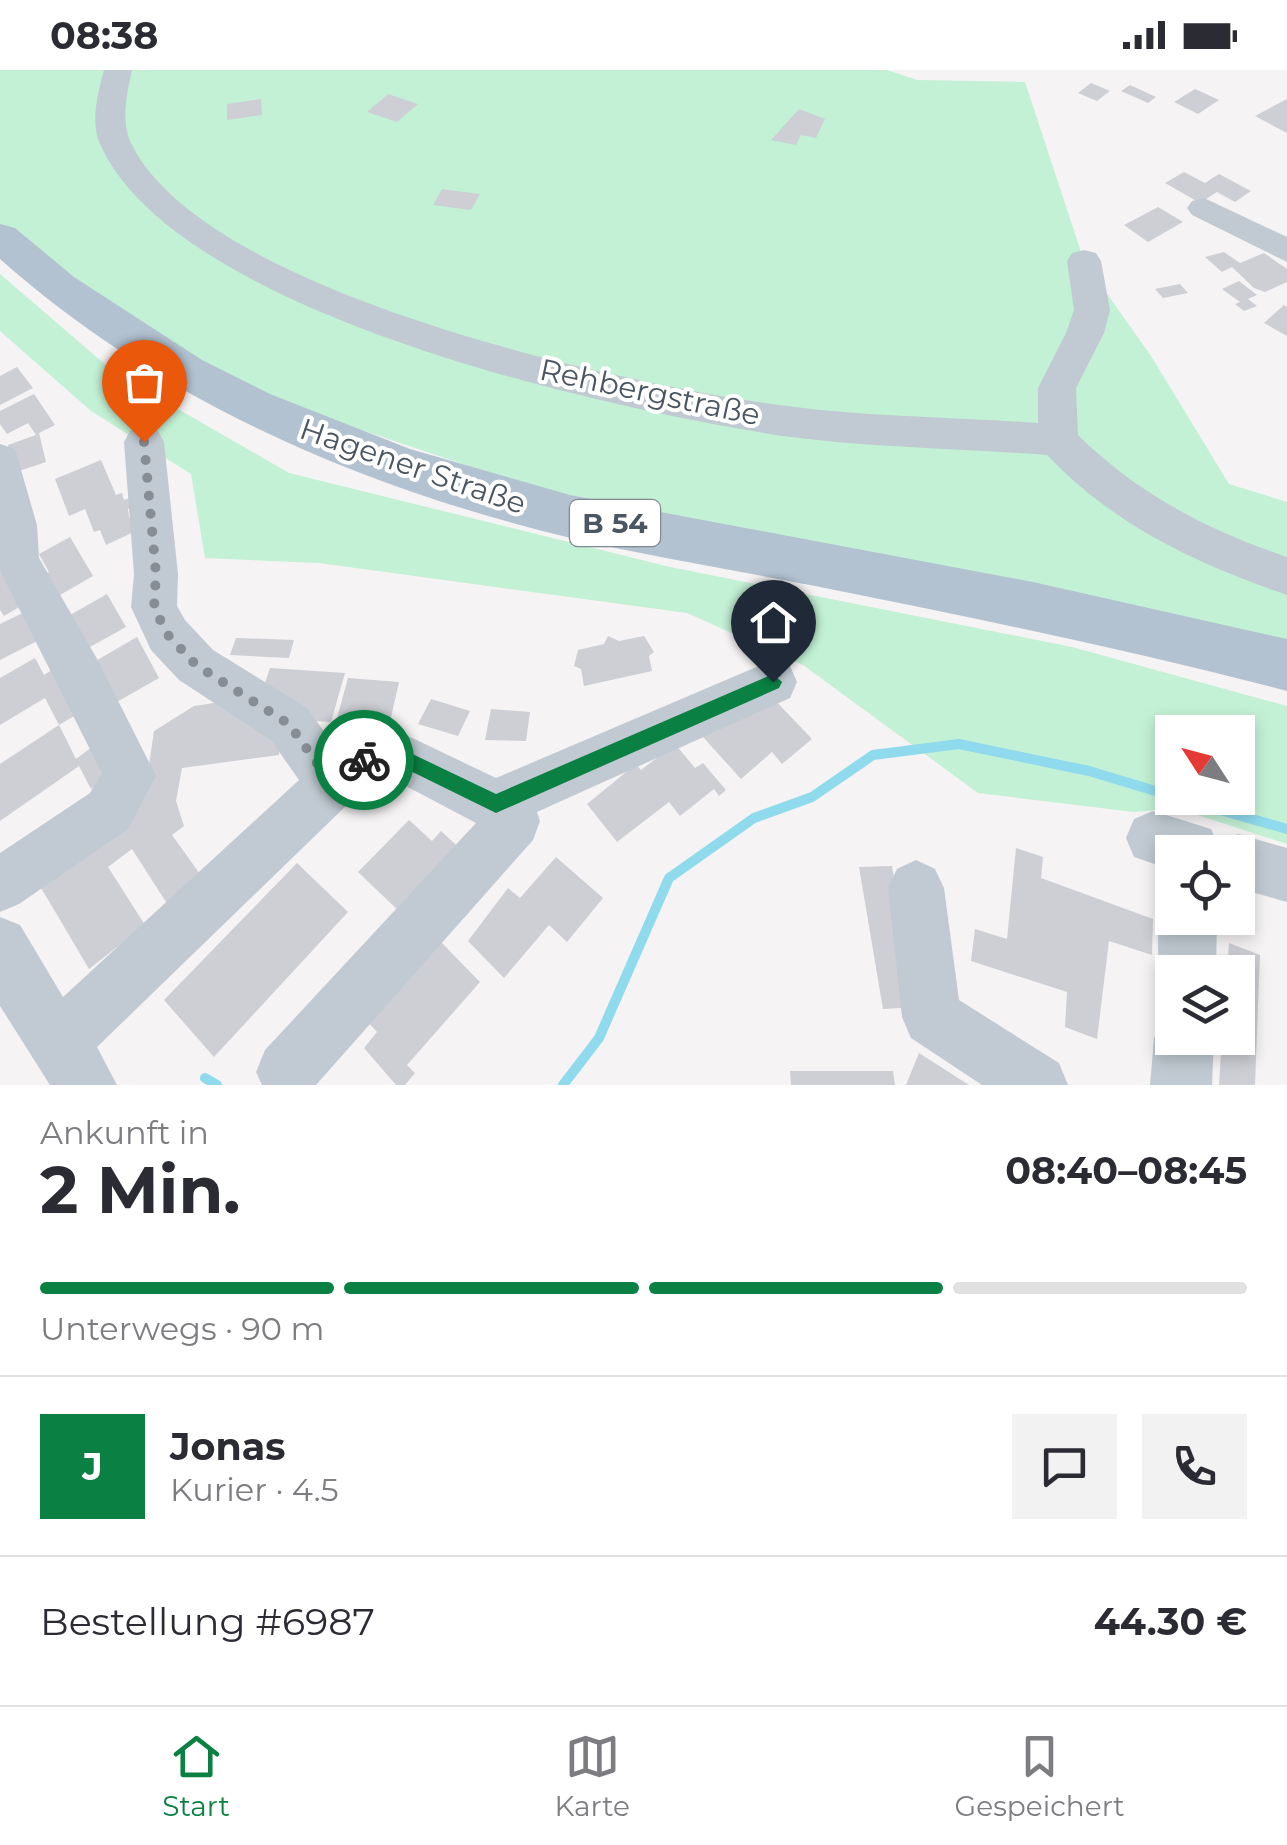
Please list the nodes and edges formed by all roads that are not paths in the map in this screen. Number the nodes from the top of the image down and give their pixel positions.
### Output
1 (118, 70) edge
2 (1204, 208) dead end
3 (0, 237) edge
4 (1287, 251) edge
5 (1084, 261) dead end
6 (1058, 440) junction
7 (144, 442) dead end
8 (0, 460) edge
9 (1287, 576) edge
10 (1287, 665) edge
11 (773, 682) dead end
12 (332, 784) junction
13 (496, 804) junction
14 (1255, 866) edge
15 (1287, 875) edge
16 (0, 886) edge
17 (916, 888) dead end
18 (0, 945) edge
19 (1183, 1055) edge
20 (72, 1064) edge
21 (287, 1072) dead end
22 (1037, 1085) edge
23 (1182, 1085) edge

1 - 6 street, Rehbergstraße
2 - 4 street
3 - 10 main road, Hagener Straße / B 54
5 - 6 street
6 - 9 street
7 - 12 street
8 - 16 street
11 - 13 street
12 - 13 street
12 - 20 street
13 - 21 street
14 - 15 street
17 - 22 street
18 - 20 street
19 - 23 street

